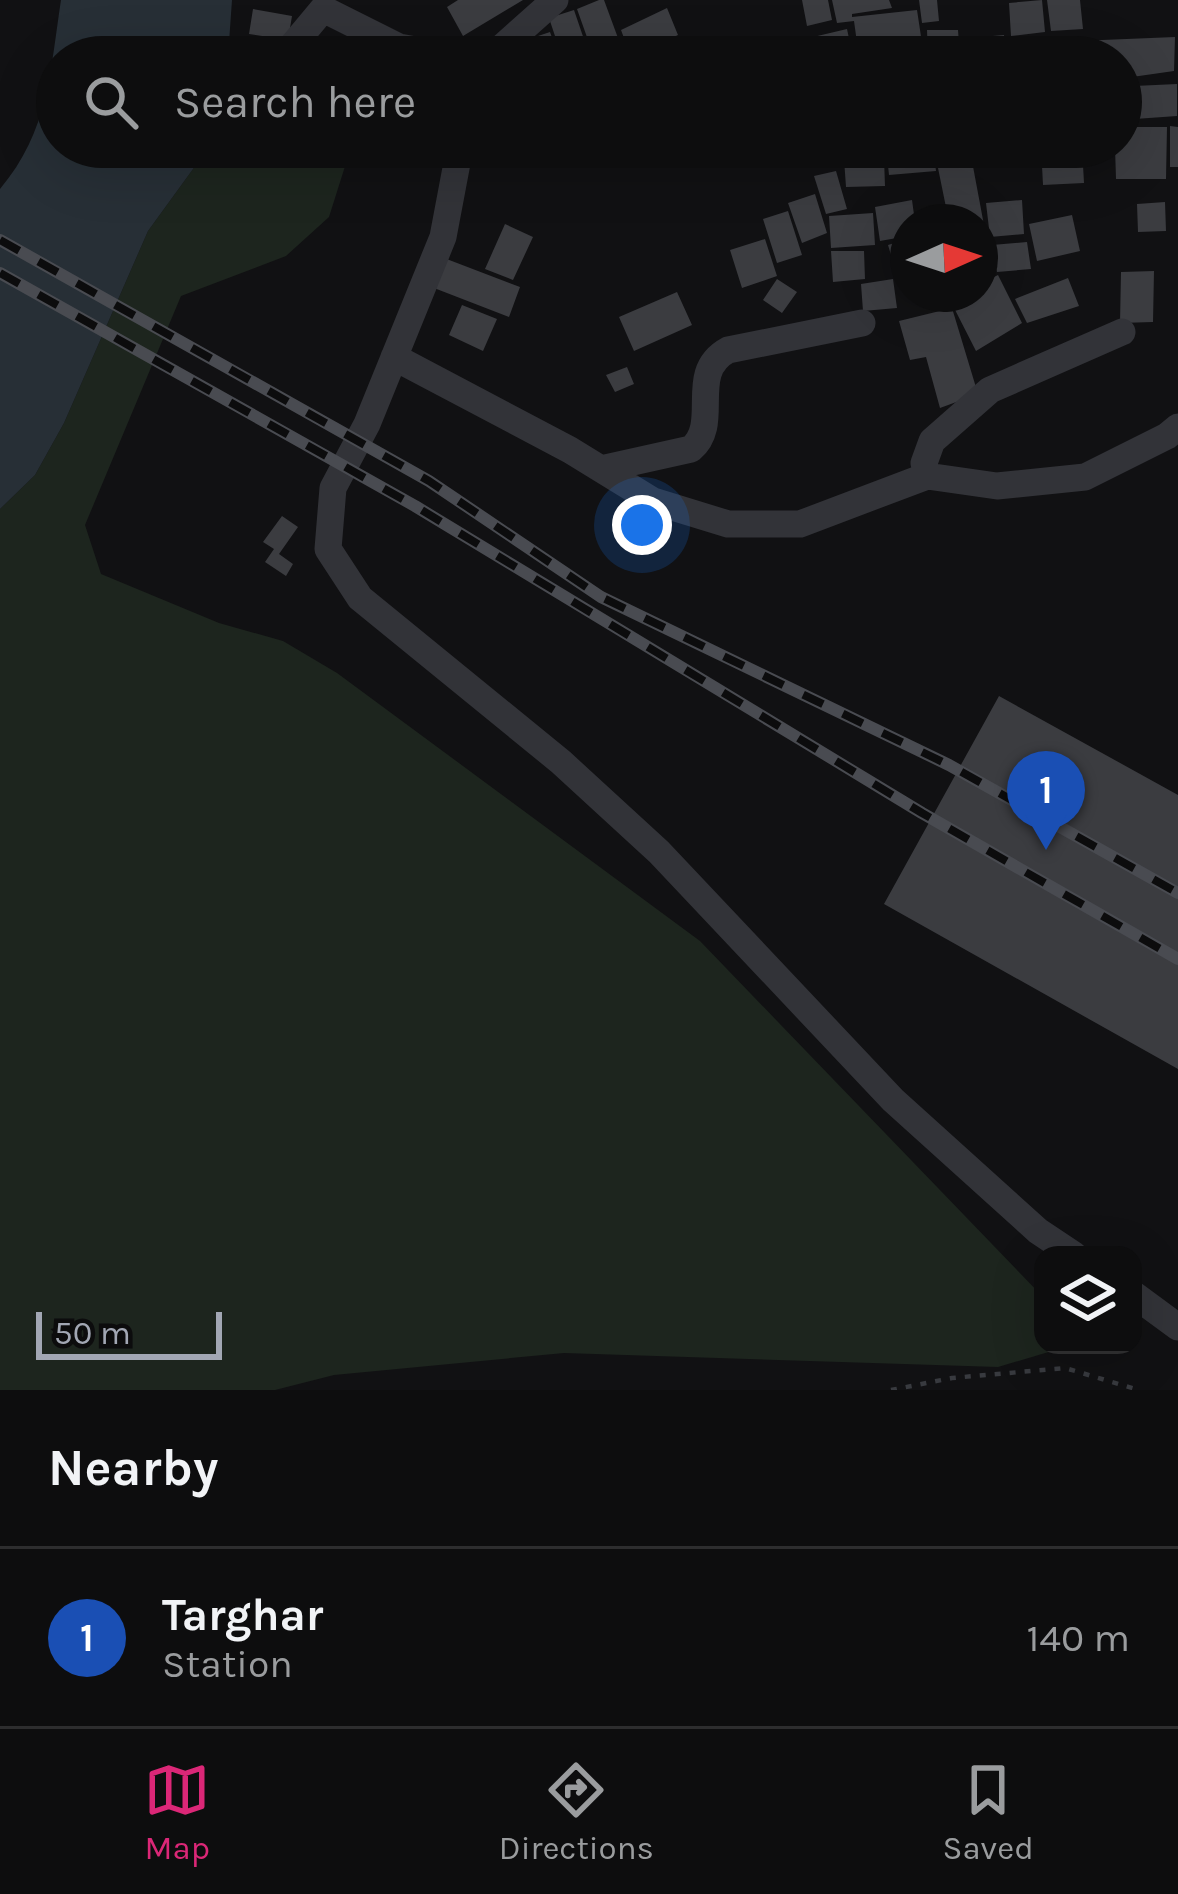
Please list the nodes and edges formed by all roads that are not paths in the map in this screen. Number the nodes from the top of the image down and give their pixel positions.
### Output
1 (555, 0) edge
2 (300, 36) edge
3 (377, 36) edge
4 (515, 36) edge
5 (456, 168) edge
6 (862, 323) dead end
7 (1122, 332) dead end
8 (394, 357) junction
9 (1178, 427) edge
10 (601, 469) junction
11 (927, 476) junction
12 (1060, 1246) edge
13 (1142, 1300) edge
14 (1171, 1318) edge

1 - 4 street
2 - 3 street
5 - 8 street
6 - 10 street
7 - 11 street
8 - 10 street
8 - 12 street
9 - 11 street
10 - 11 street
13 - 14 street

